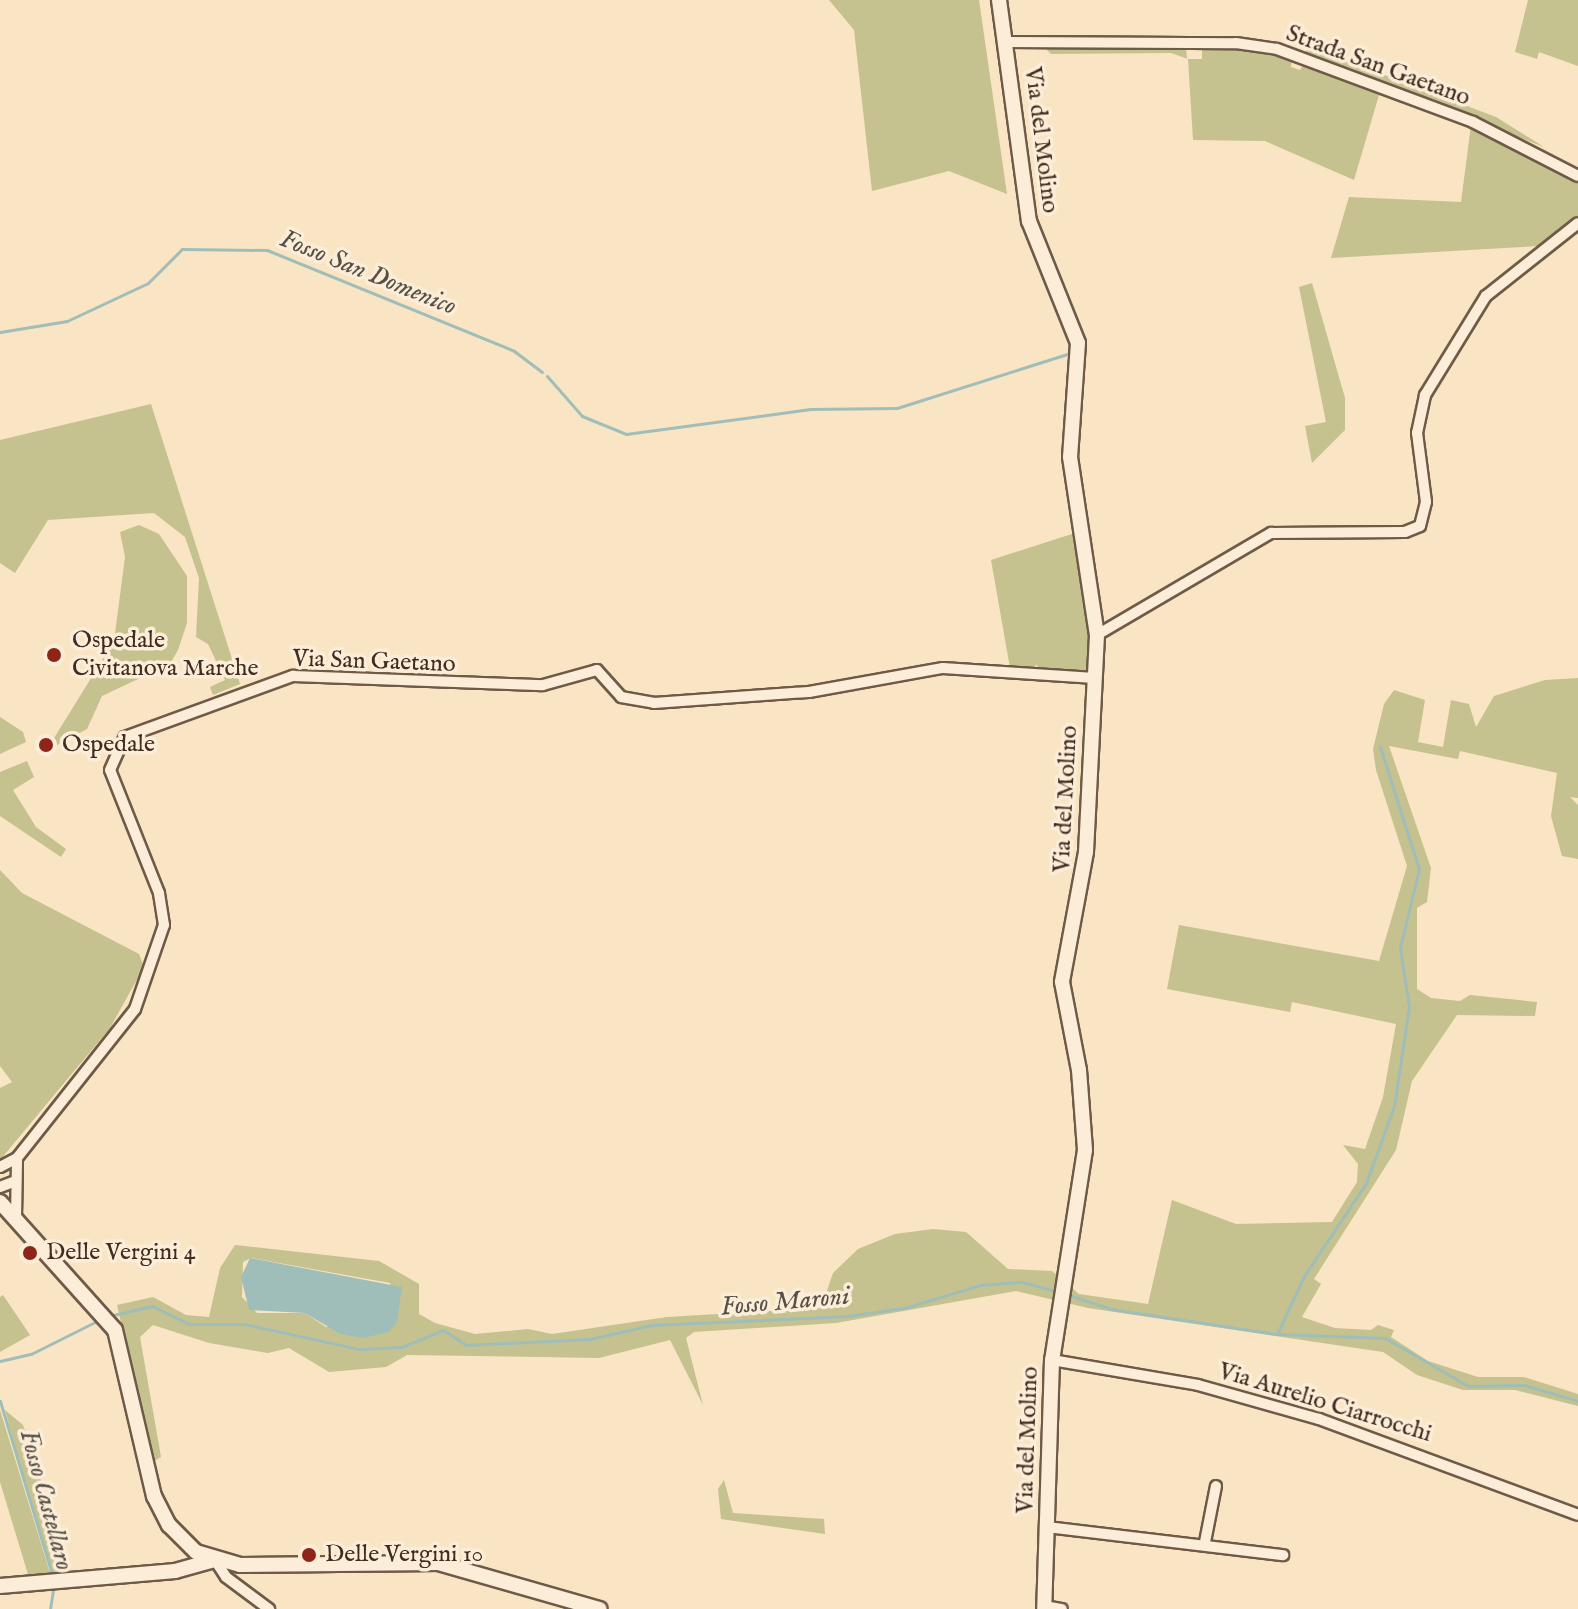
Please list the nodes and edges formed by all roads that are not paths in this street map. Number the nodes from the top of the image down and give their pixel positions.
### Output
1 (999, 0) edge
2 (1007, 42) junction
3 (1578, 176) edge
4 (1578, 223) edge
5 (1097, 635) junction
6 (1095, 678) junction
7 (17, 1158) junction
8 (0, 1167) edge
9 (13, 1182) junction
10 (0, 1187) edge
11 (0, 1202) edge
12 (17, 1223) junction
13 (1052, 1360) junction
14 (1216, 1486) dead end
15 (1578, 1515) edge
16 (1047, 1527) junction
17 (1205, 1542) junction
18 (1283, 1555) dead end
19 (215, 1560) junction
20 (0, 1586) edge
21 (1044, 1608) edge
22 (269, 1609) edge
23 (600, 1609) edge
24 (1062, 1609) edge

1 - 2 street, Via del Molino
2 - 3 street, Strada San Gaetano
2 - 5 street, Via del Molino
4 - 5 street
5 - 6 street, Via del Molino
6 - 7 street, Via San Gaetano
6 - 13 street, Via del Molino
7 - 8 street, Via San Gaetano
7 - 9 street, Via San Gaetano
9 - 10 street
9 - 12 street, Via San Gaetano
11 - 12 street
12 - 19 street
13 - 15 street, Via Aurelio Ciarrocchi
13 - 16 street, Via del Molino
14 - 17 street
16 - 17 street
16 - 21 street, Via del Molino
17 - 18 street
19 - 20 street
19 - 22 street
19 - 23 street
21 - 24 street

